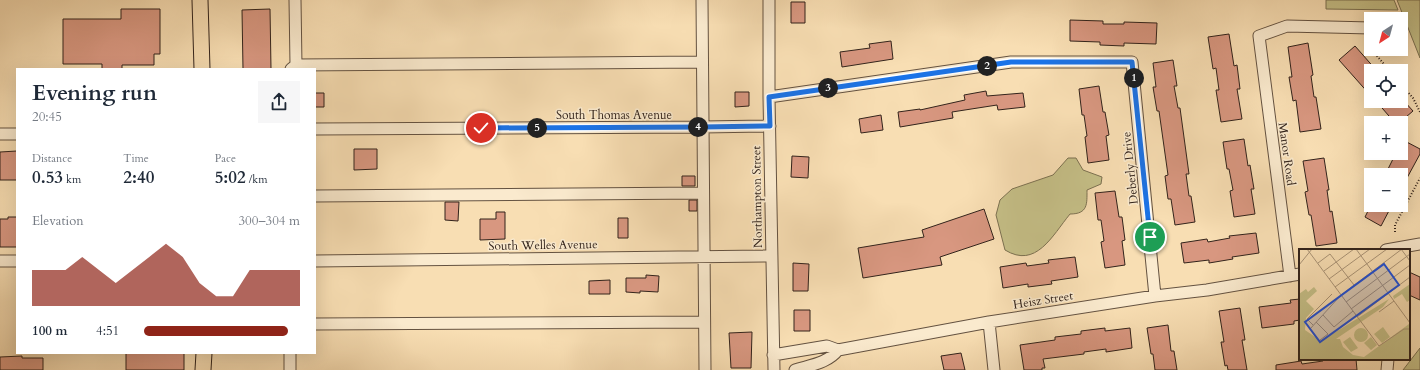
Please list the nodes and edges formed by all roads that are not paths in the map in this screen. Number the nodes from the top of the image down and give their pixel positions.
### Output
1 (200, 0) edge
2 (295, 0) edge
3 (702, 0) edge
4 (769, 0) edge
5 (1364, 28) edge
6 (702, 62) junction
7 (294, 67) edge
8 (202, 68) edge
9 (769, 97) junction
10 (770, 126) junction
11 (703, 127) junction
12 (316, 129) edge
13 (0, 134) edge
14 (16, 134) edge
15 (703, 193) junction
16 (316, 196) edge
17 (1420, 244) edge
18 (1392, 249) edge
19 (704, 256) junction
20 (771, 256) junction
21 (0, 261) edge
22 (16, 261) edge
23 (316, 261) edge
24 (1295, 275) edge
25 (1155, 296) junction
26 (704, 322) junction
27 (989, 322) junction
28 (316, 324) edge
29 (838, 350) junction
30 (204, 354) edge
31 (290, 354) edge
32 (773, 355) junction
33 (1388, 360) edge
34 (203, 370) edge
35 (290, 370) edge
36 (705, 370) edge
37 (774, 370) edge
38 (795, 370) edge
39 (994, 370) edge
40 (1387, 370) edge

1 - 8 main road
2 - 7 street
3 - 6 street
4 - 9 street, Northampton Street
5 - 24 street, Manor Road
6 - 7 street
6 - 11 street
9 - 10 street, Northampton Street
9 - 25 street, Deberly Drive
10 - 11 street, South Thomas Avenue
10 - 20 street, Northampton Street
11 - 12 street, South Thomas Avenue
11 - 15 street
13 - 14 street
15 - 16 street
15 - 19 street
17 - 18 street
19 - 20 street, South Welles Avenue
19 - 23 street, South Welles Avenue
19 - 26 street
20 - 32 street, Northampton Street
21 - 22 street
24 - 25 street, Heisz Street
25 - 27 street, Heisz Street
26 - 28 street
26 - 36 street
27 - 29 street, Heisz Street
27 - 39 street
29 - 32 street
29 - 38 street, Heisz Street
30 - 34 main road
31 - 35 street
32 - 37 street, Northampton Street
33 - 40 street

